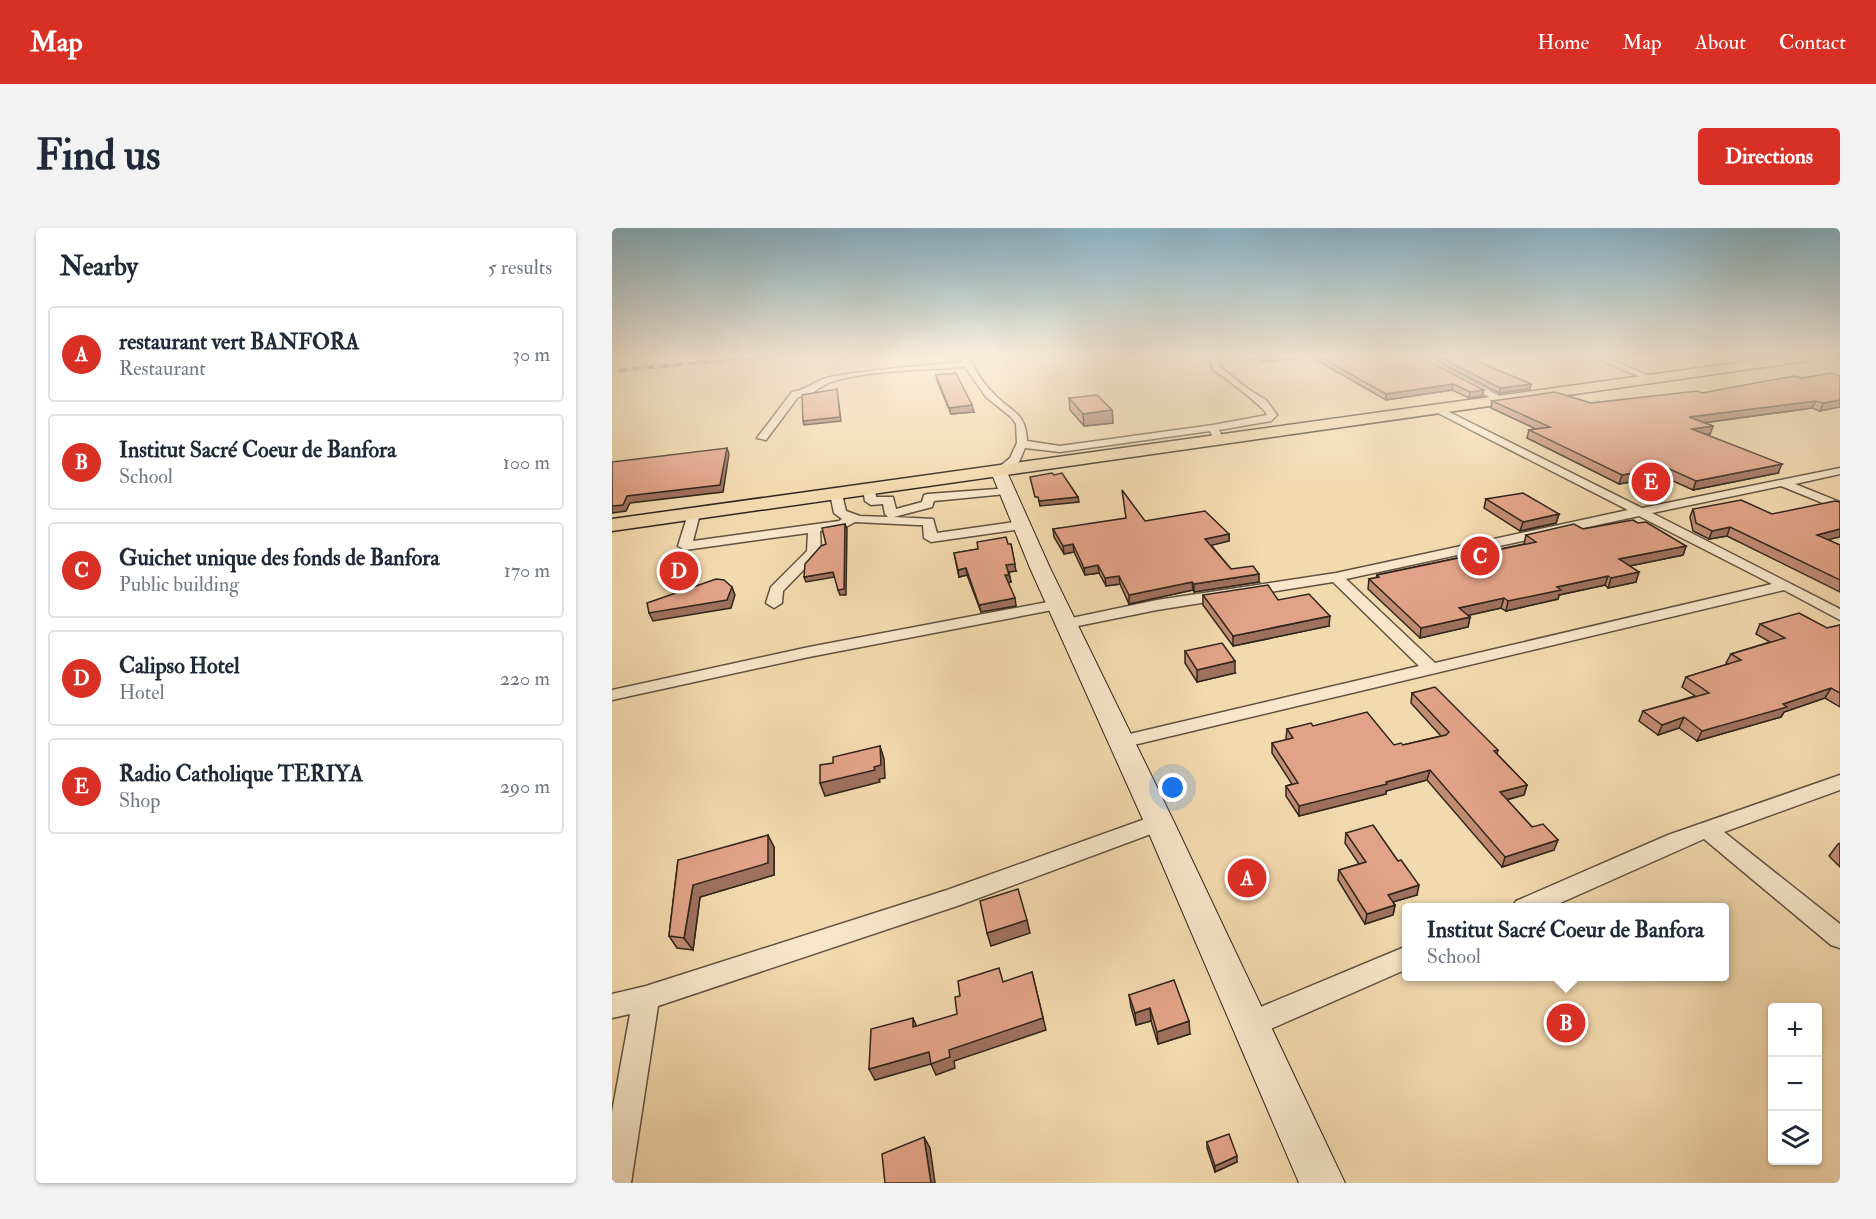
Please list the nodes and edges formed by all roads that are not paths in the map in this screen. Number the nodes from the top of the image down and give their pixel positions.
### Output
1 (790, 401) edge
2 (995, 401) edge
3 (1262, 401) edge
4 (1490, 401) edge
5 (1437, 409) junction
6 (1216, 434) junction
7 (762, 438) dead end
8 (1022, 443) junction
9 (1840, 471) edge
10 (1003, 481) junction
11 (1783, 483) junction
12 (869, 489) junction
13 (836, 494) junction
14 (1840, 506) edge
15 (1639, 512) junction
16 (694, 514) junction
17 (885, 517) junction
18 (851, 519) junction
19 (612, 525) edge
20 (1021, 525) junction
21 (814, 528) junction
22 (1336, 577) junction
23 (1786, 585) junction
24 (774, 603) dead end
25 (1063, 614) junction
26 (1840, 615) edge
27 (1432, 669) junction
28 (612, 695) edge
29 (1121, 742) junction
30 (1840, 782) edge
31 (1159, 822) junction
32 (1708, 831) junction
33 (1536, 903) edge
34 (1840, 938) edge
35 (1402, 959) edge
36 (646, 998) junction
37 (612, 1006) edge
38 (1249, 1025) junction
39 (615, 1183) edge
40 (1322, 1183) edge

1 - 7 street
2 - 8 street
3 - 6 street
4 - 5 highway
5 - 6 highway
5 - 15 street
6 - 8 street
6 - 10 highway
8 - 10 street
9 - 11 street
10 - 12 highway
10 - 17 street
10 - 20 main road
11 - 14 street
11 - 15 street
12 - 13 highway
12 - 17 street
13 - 16 highway
13 - 18 street
15 - 22 street
15 - 23 street
16 - 19 highway
16 - 21 street
17 - 18 street
17 - 20 street
18 - 21 street
20 - 25 main road
21 - 24 street
22 - 25 street
22 - 27 street
23 - 26 street
23 - 27 street
25 - 28 street
25 - 29 main road
27 - 29 street
29 - 31 main road
30 - 32 street
31 - 36 street
31 - 38 main road
32 - 33 street
32 - 34 street
35 - 38 street
36 - 37 street
36 - 39 street
38 - 40 main road

